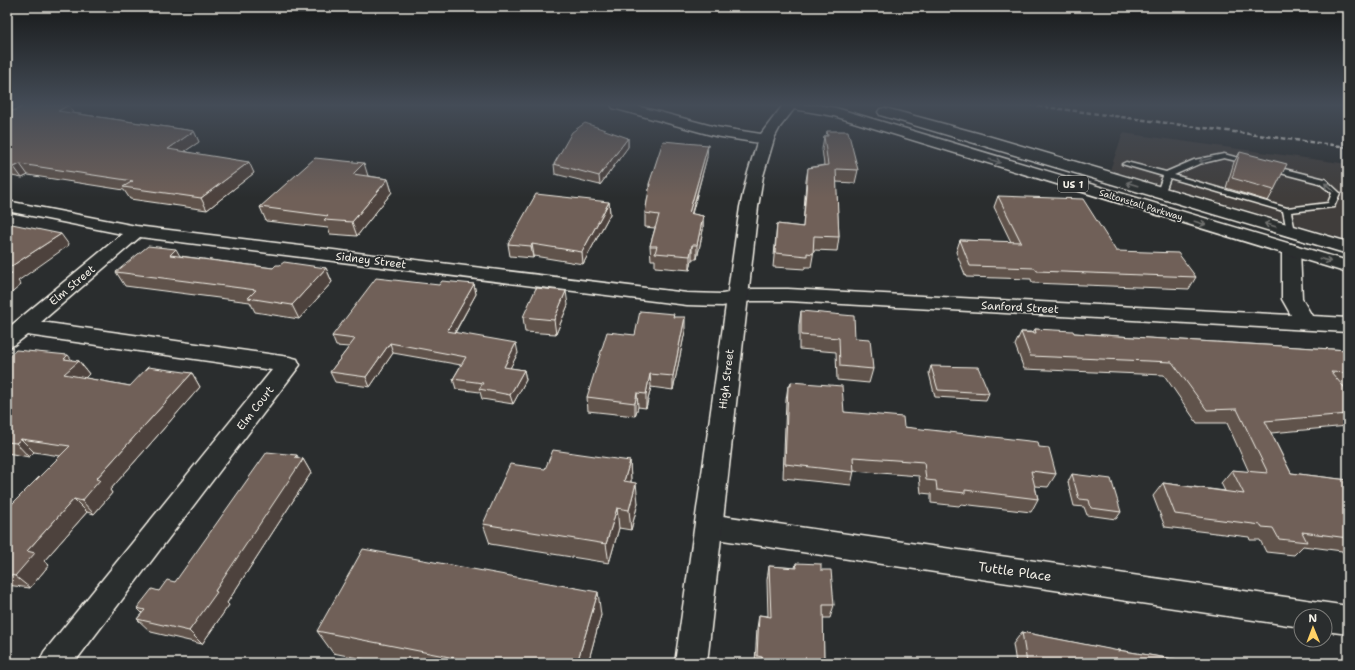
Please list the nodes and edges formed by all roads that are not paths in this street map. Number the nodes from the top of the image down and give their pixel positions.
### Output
1 (749, 136) edge
2 (768, 136) edge
3 (916, 136) edge
4 (972, 136) edge
5 (766, 139) junction
6 (1126, 164) dead end
7 (1167, 175) junction
8 (1161, 192) junction
9 (7, 206) edge
10 (1287, 210) junction
11 (136, 231) junction
12 (1291, 231) junction
13 (1348, 248) edge
14 (1292, 250) junction
15 (1348, 267) edge
16 (736, 299) junction
17 (1305, 322) junction
18 (1348, 325) edge
19 (15, 333) edge
20 (709, 526) junction
21 (1293, 612) edge
22 (1333, 618) edge
23 (1348, 620) edge
24 (55, 663) edge
25 (691, 663) edge

1 - 5 main road
2 - 5 main road, High Street
3 -> 14 main road, Saltonstall Parkway / US 1
8 -> 4 main road, Saltonstall Parkway / US 1
5 - 16 main road, High Street
6 - 7 lane
7 - 8 lane
7 - 10 lane
10 -> 7 lane
12 -> 8 main road, Saltonstall Parkway / US 1
9 - 11 street, Sidney Street
10 - 12 lane
11 - 16 street, Sidney Street
11 - 19 street, Elm Street
12 - 13 main road, Saltonstall Parkway / US 1
14 -> 15 main road, Saltonstall Parkway / US 1
14 - 17 street
16 - 17 street, Sanford Street
16 - 20 main road, High Street
17 - 18 street, Sanford Street
19 - 24 street, Elm Court
20 - 21 street, Tuttle Place
20 - 25 main road, High Street
22 - 23 street

